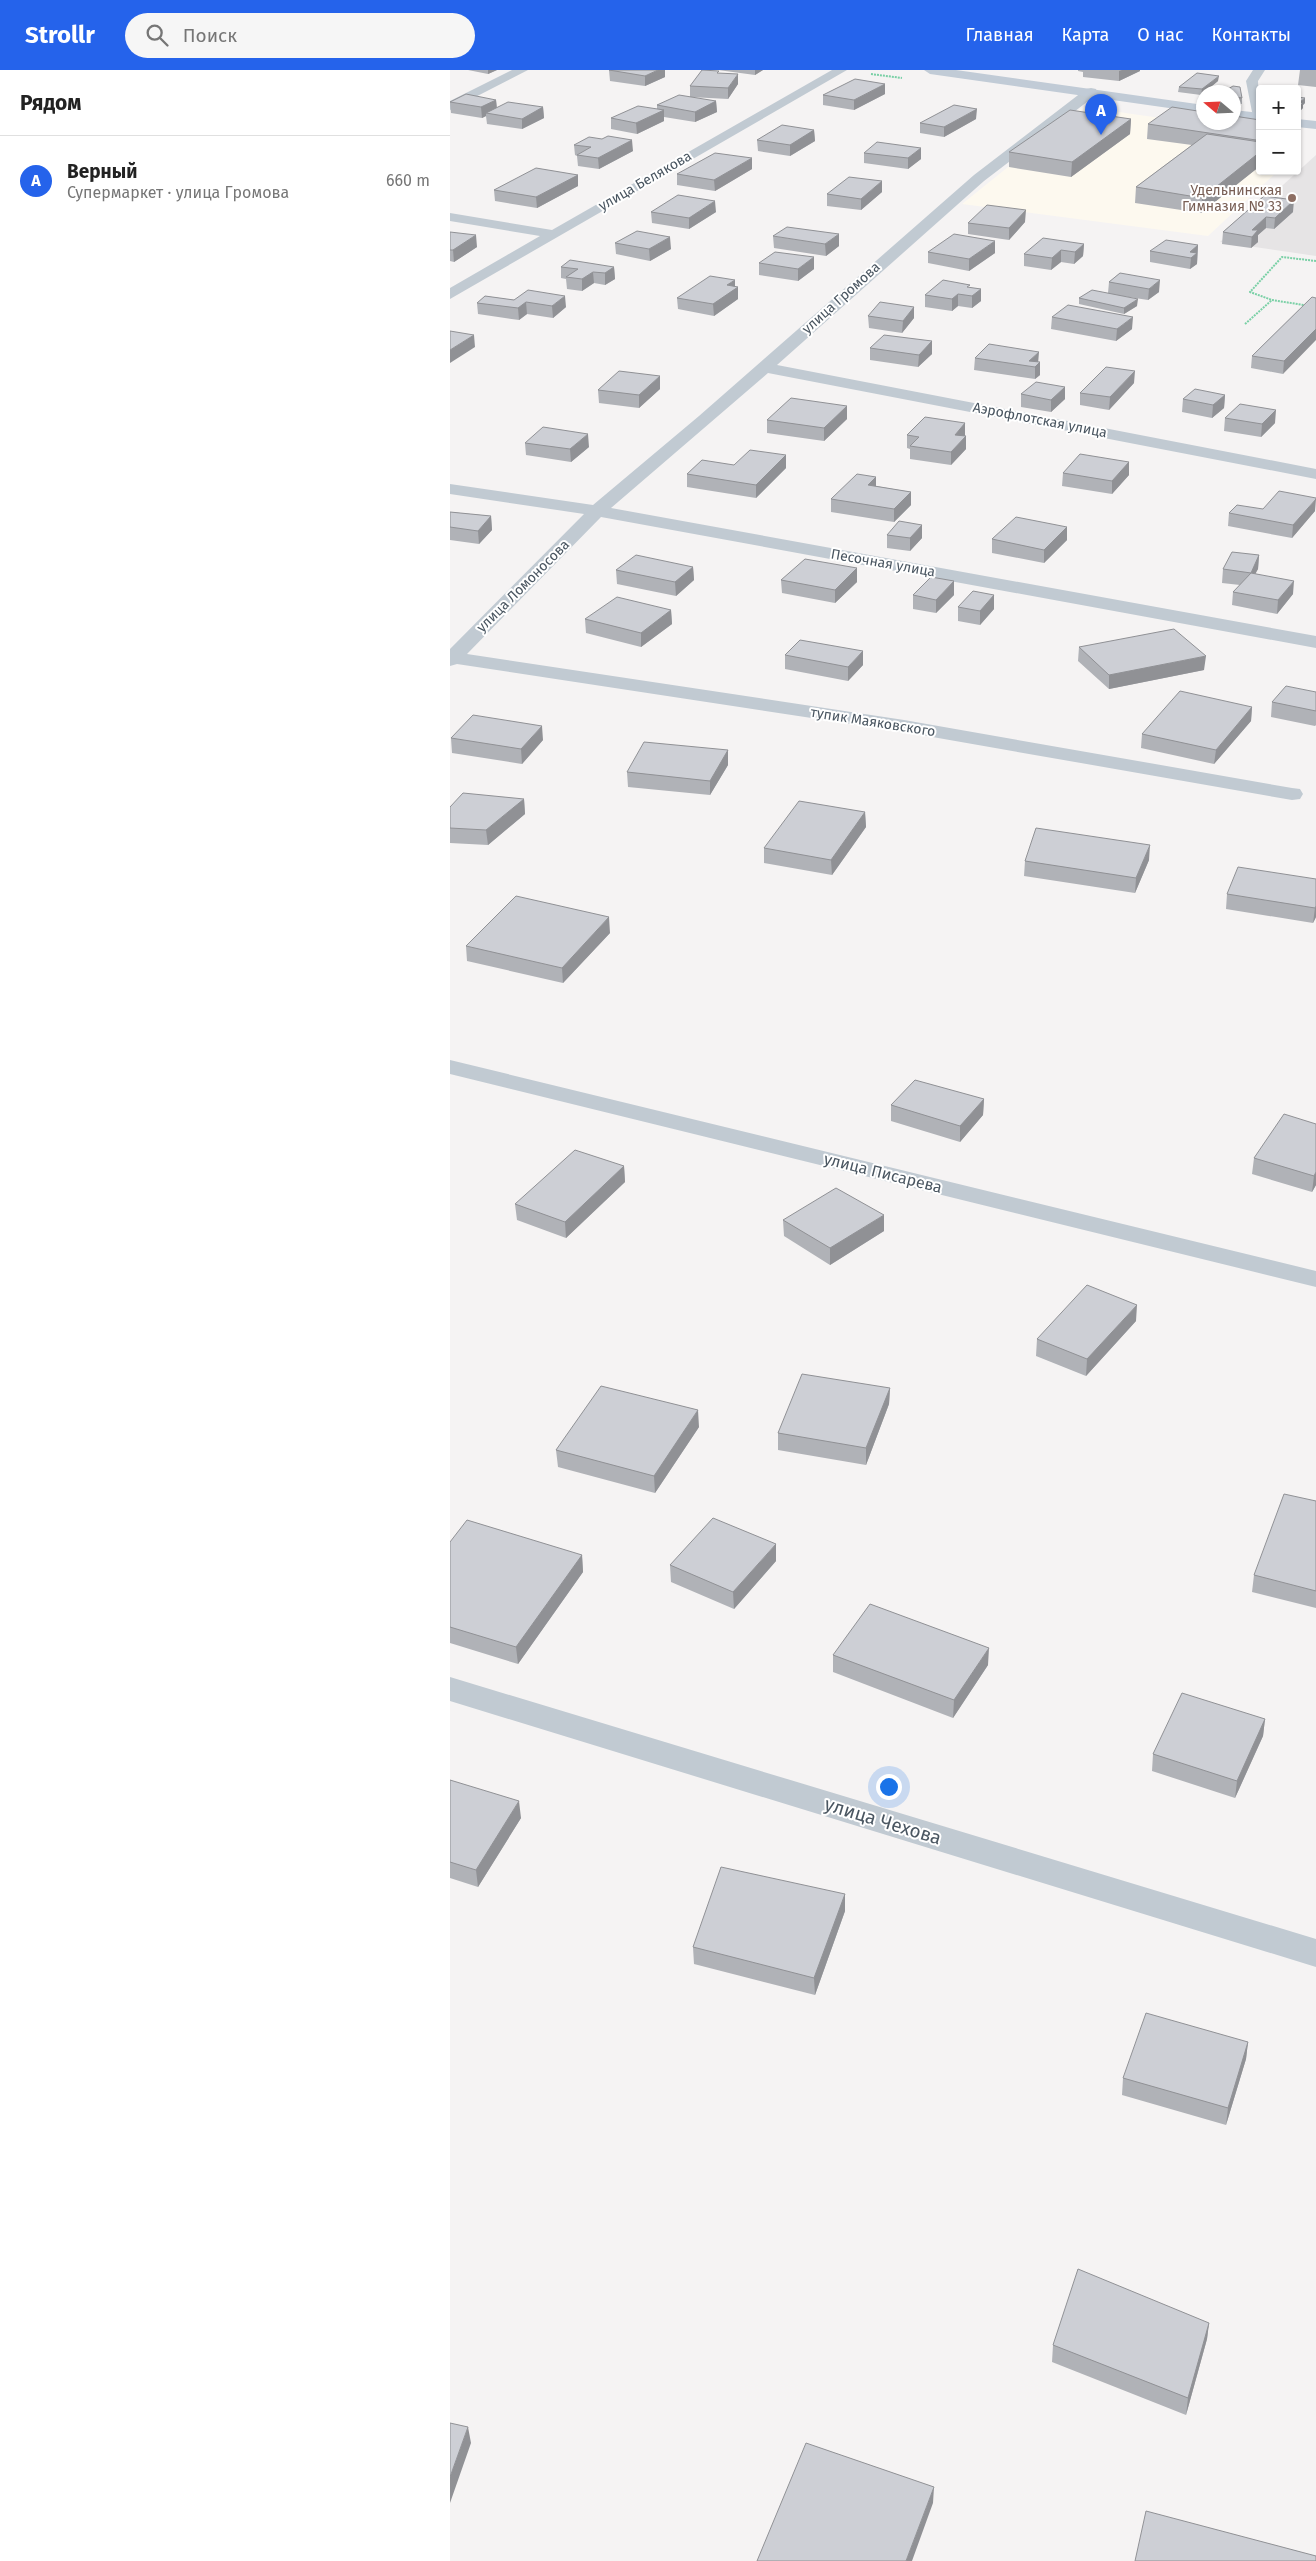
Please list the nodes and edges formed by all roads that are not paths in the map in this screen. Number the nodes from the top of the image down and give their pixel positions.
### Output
1 (522, 70) edge
2 (841, 70) edge
3 (930, 70) edge
4 (1259, 70) edge
5 (1091, 92) junction
6 (1256, 99) edge
7 (450, 106) edge
8 (1196, 108) edge
9 (1241, 115) edge
10 (1256, 117) edge
11 (1301, 124) edge
12 (1316, 126) edge
13 (450, 217) edge
14 (553, 234) junction
15 (450, 294) edge
16 (764, 367) junction
17 (1316, 474) edge
18 (450, 489) edge
19 (597, 511) junction
20 (1316, 642) edge
21 (451, 658) edge
22 (1292, 794) dead end
23 (450, 1067) edge
24 (1316, 1278) edge
25 (450, 1689) edge
26 (1316, 1953) edge

1 - 7 street
2 - 14 street, улица Белякова
3 - 5 main road
4 - 6 street
5 - 8 main road
5 - 16 street, улица Громова
9 - 10 main road
11 - 12 main road
13 - 14 street
14 - 15 street, улица Белякова
16 - 17 street, Аэрофлотская улица
16 - 19 street, улица Громова
18 - 19 street, Песочная улица
19 - 20 street, Песочная улица
19 - 21 street, улица Ломоносова
21 - 22 street, тупик Маяковского
23 - 24 street, улица Писарева
25 - 26 street, улица Чехова

